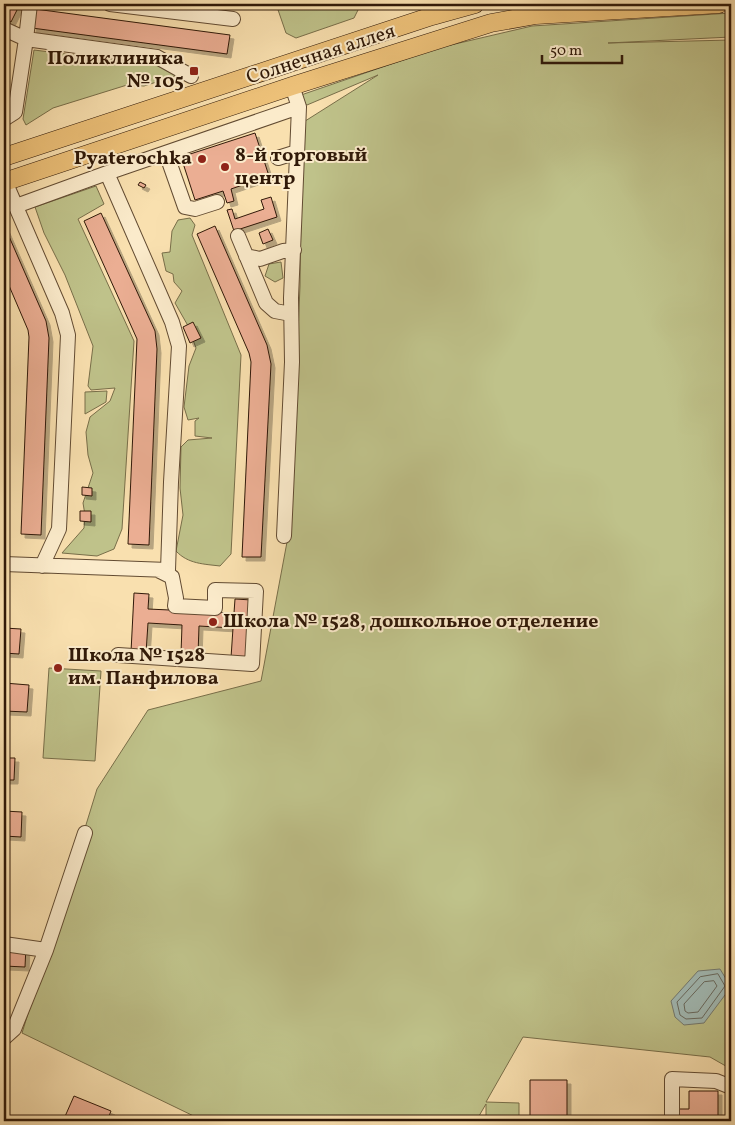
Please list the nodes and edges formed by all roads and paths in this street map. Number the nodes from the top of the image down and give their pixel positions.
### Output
1 (30, 4) edge
2 (110, 4) edge
3 (475, 4) edge
4 (719, 4) edge
5 (233, 19) dead end
6 (4, 29) edge
7 (26, 39) junction
8 (192, 76) dead end
9 (292, 86) junction
10 (299, 107) junction
11 (4, 119) edge
12 (297, 152) junction
13 (166, 153) junction
14 (4, 157) edge
15 (278, 158) dead end
16 (107, 173) junction
17 (4, 181) edge
18 (217, 202) dead end
19 (16, 206) junction
20 (238, 236) dead end
21 (294, 250) junction
22 (246, 256) junction
23 (291, 314) junction
24 (284, 536) dead end
25 (4, 564) edge
26 (42, 566) junction
27 (163, 570) junction
28 (118, 655) dead end
29 (85, 833) dead end
30 (4, 944) edge
31 (46, 950) junction
32 (4, 1038) edge
33 (731, 1087) edge
34 (672, 1121) edge

1 - 7 street
2 - 5 street
3 - 14 main road, Солнечная аллея
4 - 9 main road, Солнечная аллея
6 - 7 street
7 - 8 street
7 - 11 street
9 - 10 street
9 - 17 main road, Солнечная аллея
10 - 12 street
10 - 13 street
12 - 15 street
12 - 21 street
13 - 16 street
13 - 18 street
16 - 19 street
16 - 27 street
17 - 19 street
19 - 26 street
20 - 22 street
21 - 22 street
21 - 23 street
22 - 23 street
23 - 24 street
25 - 26 street
26 - 27 street
27 - 28 street
29 - 31 street
30 - 31 street
31 - 32 street
33 - 34 street

